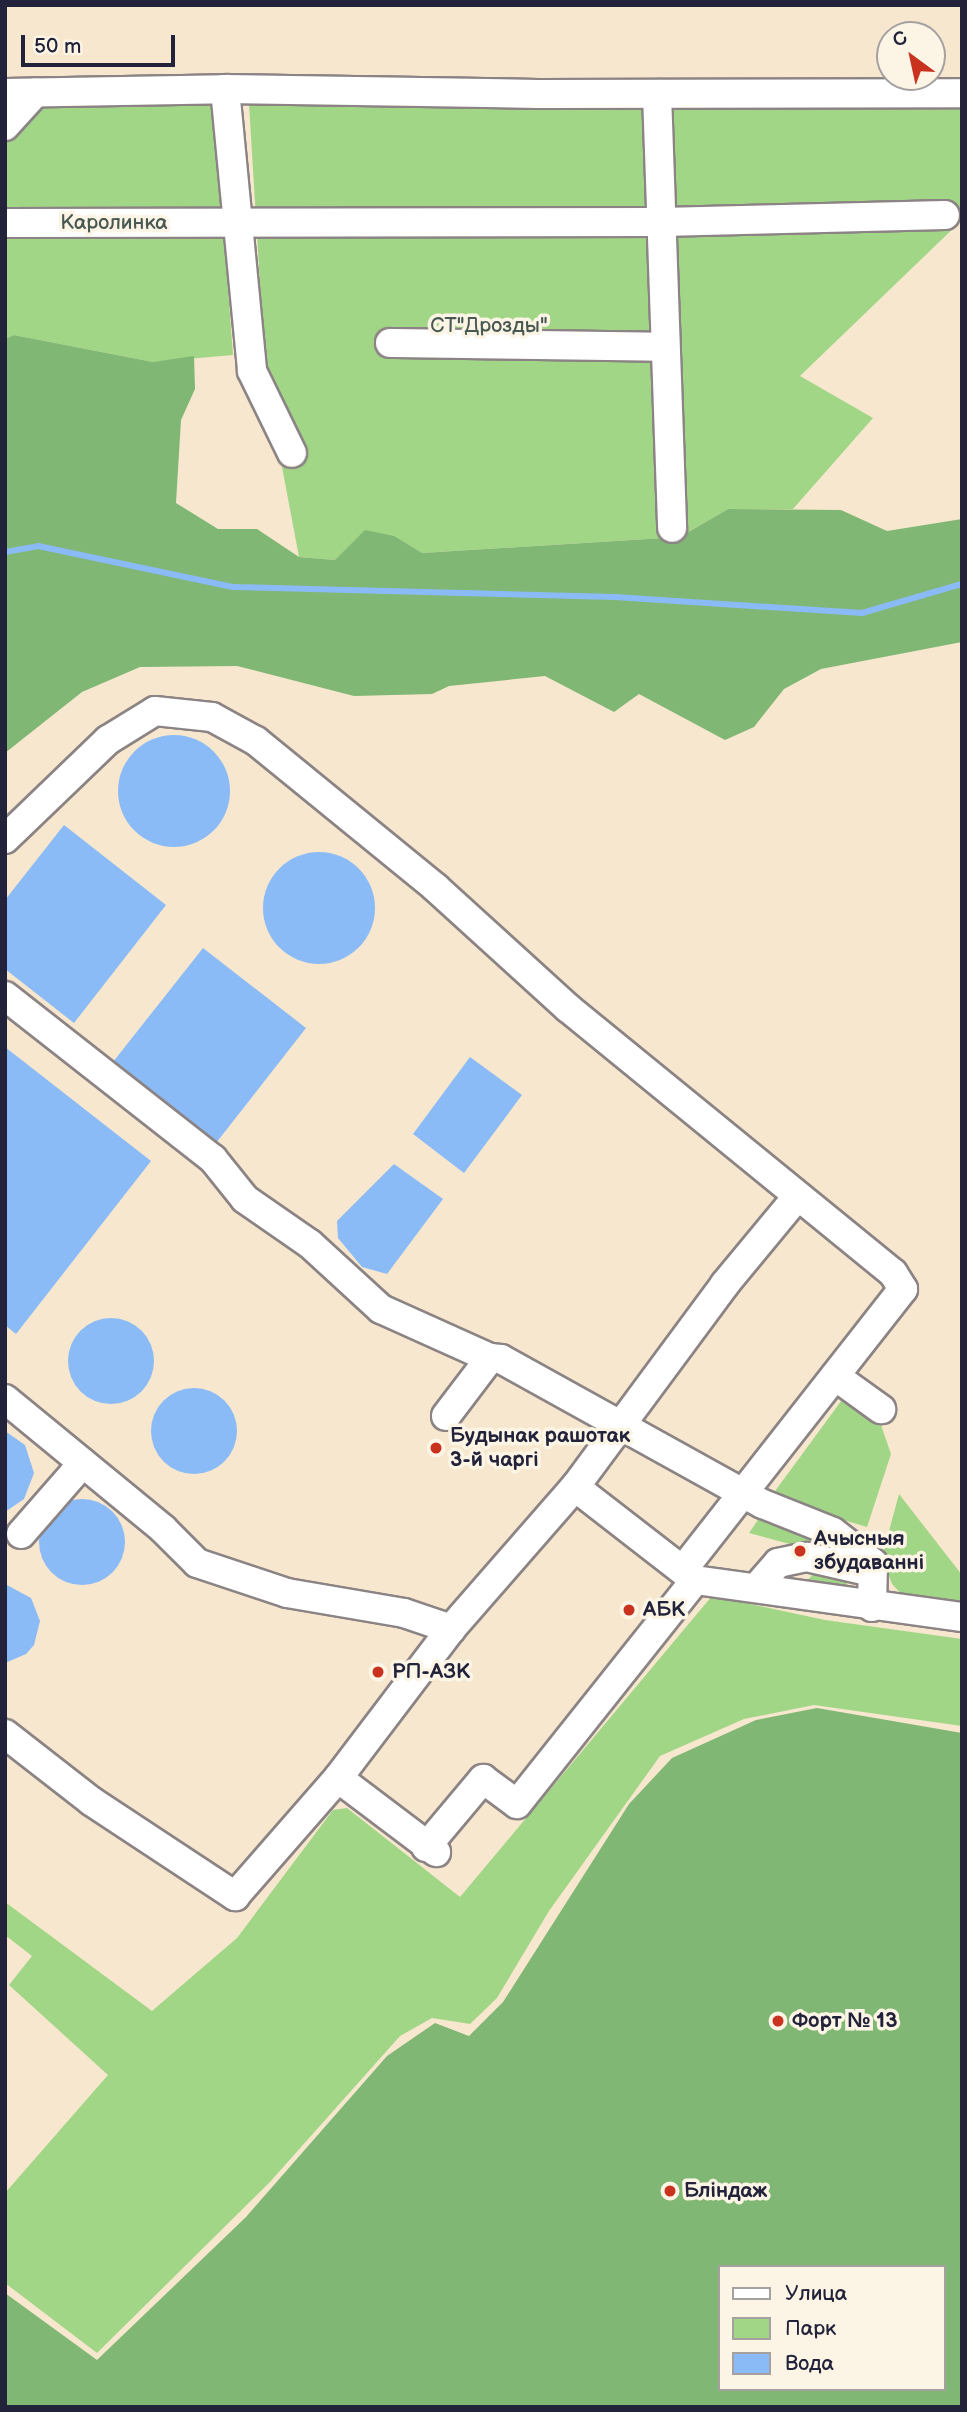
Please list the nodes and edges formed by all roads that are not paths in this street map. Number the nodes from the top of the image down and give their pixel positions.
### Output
1 (225, 89) junction
2 (5, 93) edge
3 (35, 93) junction
4 (962, 93) edge
5 (657, 94) junction
6 (5, 126) edge
7 (945, 215) dead end
8 (662, 222) junction
9 (5, 223) edge
10 (236, 226) junction
11 (390, 343) dead end
12 (665, 347) junction
13 (292, 453) dead end
14 (672, 528) dead end
15 (5, 839) edge
16 (5, 996) edge
17 (797, 1197) junction
18 (490, 1358) junction
19 (835, 1376) junction
20 (5, 1399) edge
21 (881, 1409) dead end
22 (446, 1416) dead end
23 (620, 1423) junction
24 (83, 1463) junction
25 (575, 1487) junction
26 (743, 1490) junction
27 (21, 1534) dead end
28 (872, 1572) junction
29 (697, 1577) junction
30 (757, 1587) junction
31 (872, 1607) junction
32 (962, 1617) edge
33 (452, 1629) junction
34 (5, 1734) edge
35 (338, 1778) junction

1 - 3 street
1 - 5 street
1 - 10 street
2 - 3 street
3 - 6 street
4 - 5 street
5 - 8 street
7 - 8 street
8 - 10 street
8 - 12 street
9 - 10 street
10 - 13 street
11 - 12 street
12 - 14 street
15 - 17 street
16 - 18 street
17 - 19 street
17 - 23 street
18 - 22 street
18 - 23 street
19 - 21 street
19 - 26 street
20 - 24 street
23 - 25 street
23 - 26 street
24 - 27 street
24 - 33 street
25 - 29 street
25 - 33 street
26 - 28 street
26 - 29 street
28 - 30 street
28 - 31 street
29 - 30 street
29 - 35 street
30 - 31 street
31 - 32 street
33 - 35 street
34 - 35 street

